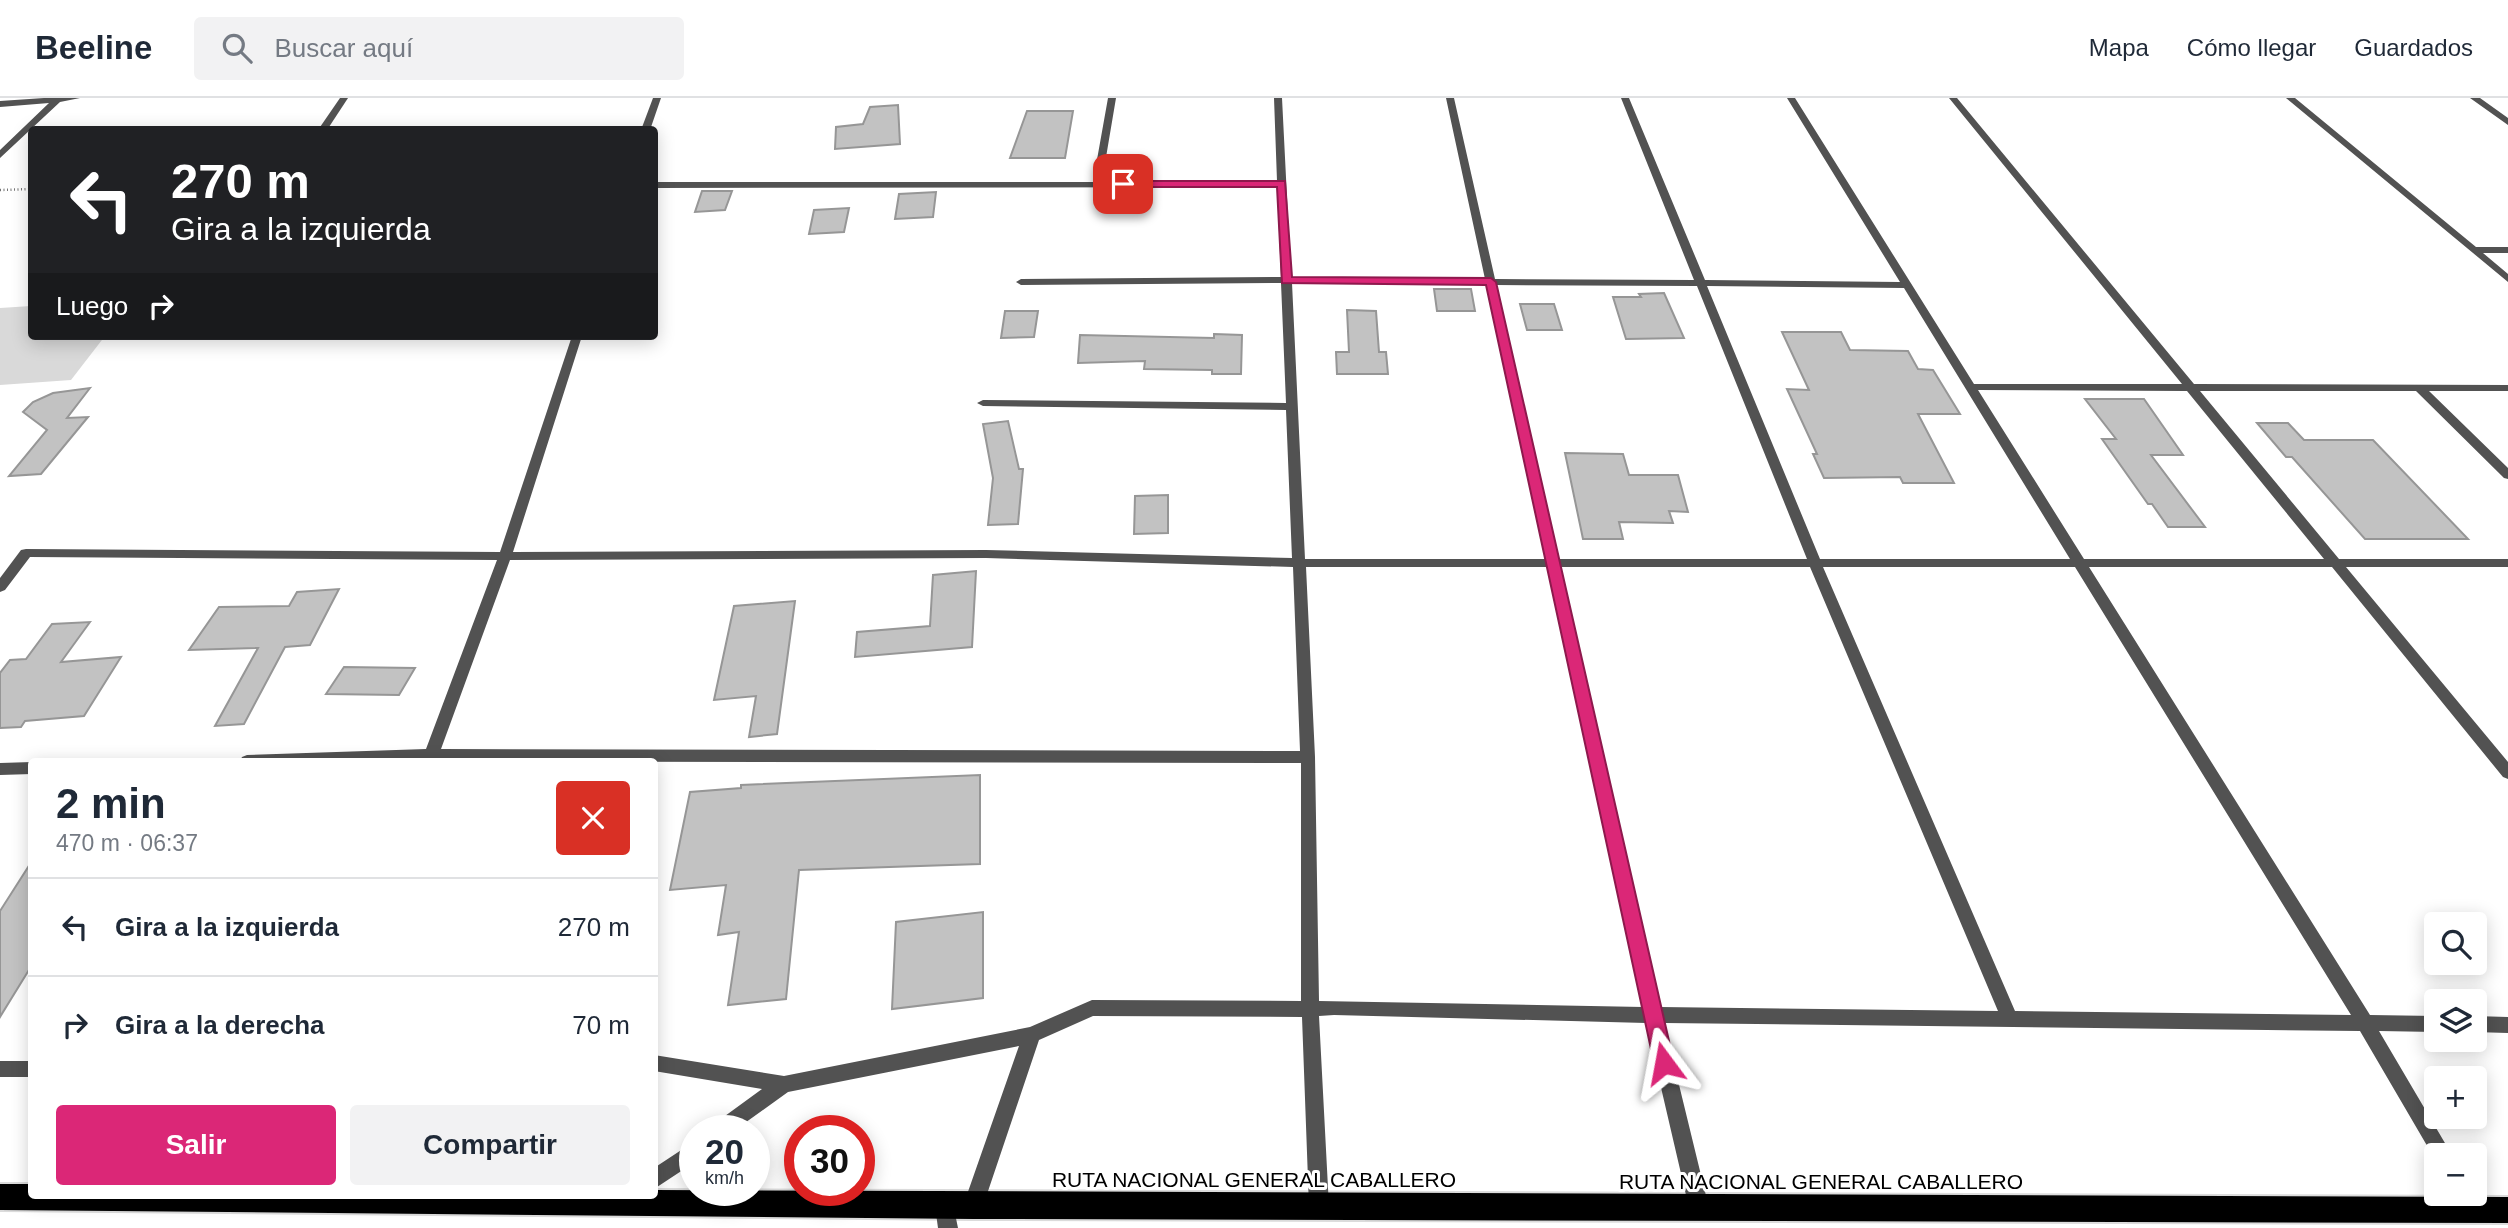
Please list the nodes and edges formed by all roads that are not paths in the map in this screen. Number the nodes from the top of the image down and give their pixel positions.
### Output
1 (76, 98) edge
2 (344, 98) edge
3 (657, 98) edge
4 (1112, 98) edge
5 (1278, 98) edge
6 (1450, 98) edge
7 (1625, 98) edge
8 (1791, 98) edge
9 (1953, 98) edge
10 (2290, 98) edge
11 (2474, 98) edge
12 (58, 99) edge
13 (0, 104) edge
14 (2508, 122) edge
15 (30, 126) edge
16 (325, 126) edge
17 (646, 126) edge
18 (28, 128) edge
19 (0, 155) edge
20 (1097, 184) junction
21 (1282, 184) junction
22 (658, 185) edge
23 (2473, 250) junction
24 (2508, 250) edge
25 (2508, 279) edge
26 (1286, 281) junction
27 (1021, 282) dead end
28 (1491, 282) junction
29 (1701, 283) junction
30 (1906, 285) junction
31 (576, 340) edge
32 (1969, 387) junction
33 (2191, 387) junction
34 (2419, 388) junction
35 (2508, 388) edge
36 (983, 403) dead end
37 (1292, 407) junction
38 (2508, 475) edge
39 (505, 556) junction
40 (1299, 563) junction
41 (1553, 563) junction
42 (1815, 563) junction
43 (2079, 563) junction
44 (2335, 563) junction
45 (2508, 563) edge
46 (0, 587) edge
47 (431, 755) junction
48 (1308, 757) junction
49 (339, 758) edge
50 (28, 768) edge
51 (0, 769) edge
52 (2508, 773) edge
53 (1310, 1009) junction
54 (1653, 1015) junction
55 (2010, 1019) junction
56 (2365, 1023) junction
57 (2424, 1024) edge
58 (2487, 1024) edge
59 (2508, 1025) edge
60 (1032, 1035) junction
61 (658, 1064) edge
62 (0, 1069) edge
63 (28, 1069) edge
64 (784, 1084) junction
65 (742, 1115) edge
66 (2436, 1143) edge
67 (679, 1162) edge
68 (658, 1177) edge
69 (0, 1197) edge
70 (28, 1197) edge
71 (628, 1199) edge
72 (2424, 1202) edge
73 (973, 1206) junction
74 (2487, 1206) edge
75 (1319, 1207) junction
76 (1699, 1208) junction
77 (2508, 1210) edge
78 (947, 1217) edge

1 - 12 street
2 - 16 street
3 - 17 street
4 - 20 street
5 - 21 street
6 - 28 street
7 - 29 street
8 - 30 street
9 - 33 street
10 - 23 street
11 - 14 street
12 - 13 street
12 - 15 street
18 - 19 street
20 - 21 street
20 - 22 street
21 - 26 street
23 - 24 street
23 - 25 street
26 - 27 street
26 - 28 street
26 - 37 street
28 - 29 street
28 - 41 street
29 - 30 street
29 - 42 street
30 - 32 street
31 - 39 street
32 - 33 street
32 - 43 street
33 - 34 street
33 - 44 street
34 - 35 street
34 - 38 street
36 - 37 street
37 - 40 street
39 - 40 street
39 - 46 street
39 - 47 street
40 - 41 street
40 - 48 street
41 - 42 street
41 - 54 street
42 - 43 street
42 - 55 street
43 - 44 street
43 - 56 street
44 - 45 street
44 - 52 street
47 - 48 street
47 - 49 street
48 - 53 street
50 - 51 street
53 - 54 street
53 - 60 street
53 - 75 street
54 - 55 street
54 - 76 street
55 - 56 street
56 - 57 street
56 - 66 street
58 - 59 street
60 - 64 street
60 - 73 street
61 - 64 street
62 - 63 street
64 - 65 street
67 - 68 street
69 - 70 highway, RUTA NACIONAL GENERAL CABALLERO
71 - 78 highway, RUTA NACIONAL GENERAL CABALLERO
72 - 76 highway, RUTA NACIONAL GENERAL CABALLERO
73 - 75 highway, RUTA NACIONAL GENERAL CABALLERO
73 - 78 highway, RUTA NACIONAL GENERAL CABALLERO
74 - 77 highway, RUTA NACIONAL GENERAL CABALLERO
75 - 76 highway, RUTA NACIONAL GENERAL CABALLERO

